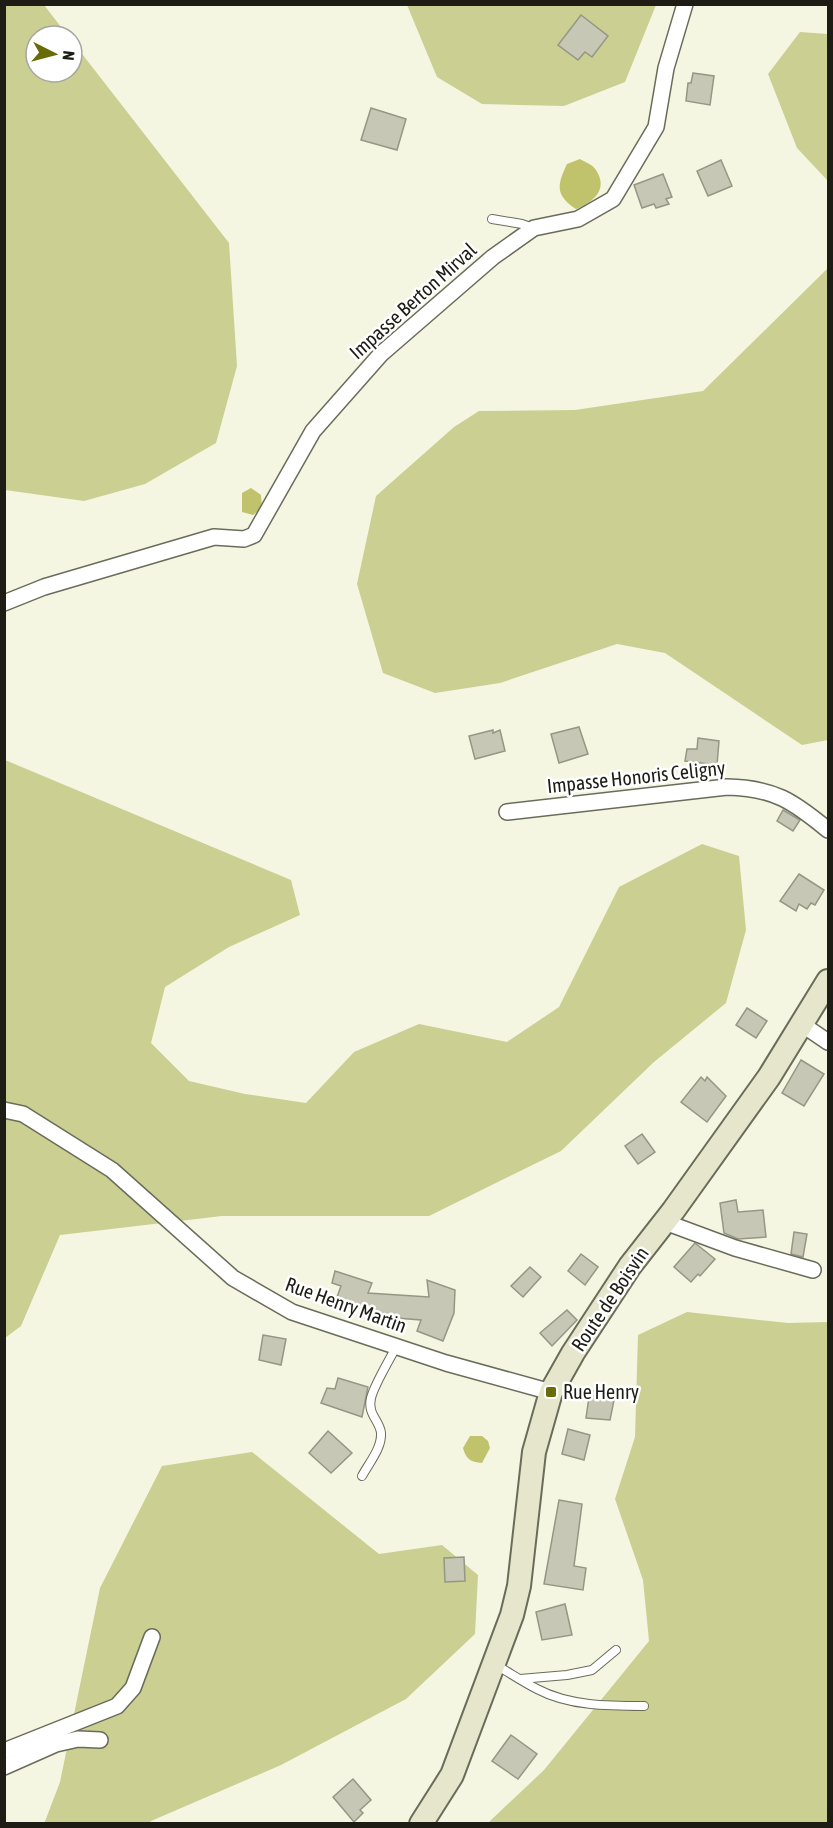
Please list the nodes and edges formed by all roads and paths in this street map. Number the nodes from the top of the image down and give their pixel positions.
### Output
1 (685, 4) edge
2 (492, 219) dead end
3 (534, 228) junction
4 (4, 603) edge
5 (507, 812) dead end
6 (828, 830) edge
7 (828, 981) edge
8 (803, 1025) junction
9 (828, 1042) edge
10 (4, 1110) edge
11 (665, 1222) junction
12 (813, 1270) dead end
13 (396, 1347) junction
14 (551, 1392) junction
15 (362, 1476) dead end
16 (152, 1636) dead end
17 (616, 1650) dead end
18 (495, 1664) junction
19 (520, 1679) junction
20 (644, 1706) dead end
21 (100, 1740) dead end
22 (4, 1751) edge
23 (4, 1767) edge
24 (421, 1824) edge

1 - 3 street, Impasse Berton Mirval
2 - 3 lane
3 - 4 street, Impasse Berton Mirval
5 - 6 street, Impasse Honoris Celigny
7 - 8 main road, Route de Boisvin
8 - 9 street
8 - 11 main road, Route de Boisvin
10 - 13 street, Rue Henry Martin
11 - 12 street
11 - 14 main road, Route de Boisvin
13 - 14 street, Rue Henry Martin
13 - 15 lane
14 - 18 main road, Route de Boisvin
16 - 22 street
17 - 19 lane
18 - 19 lane
18 - 24 main road, Route de Boisvin
19 - 20 lane
21 - 23 street

